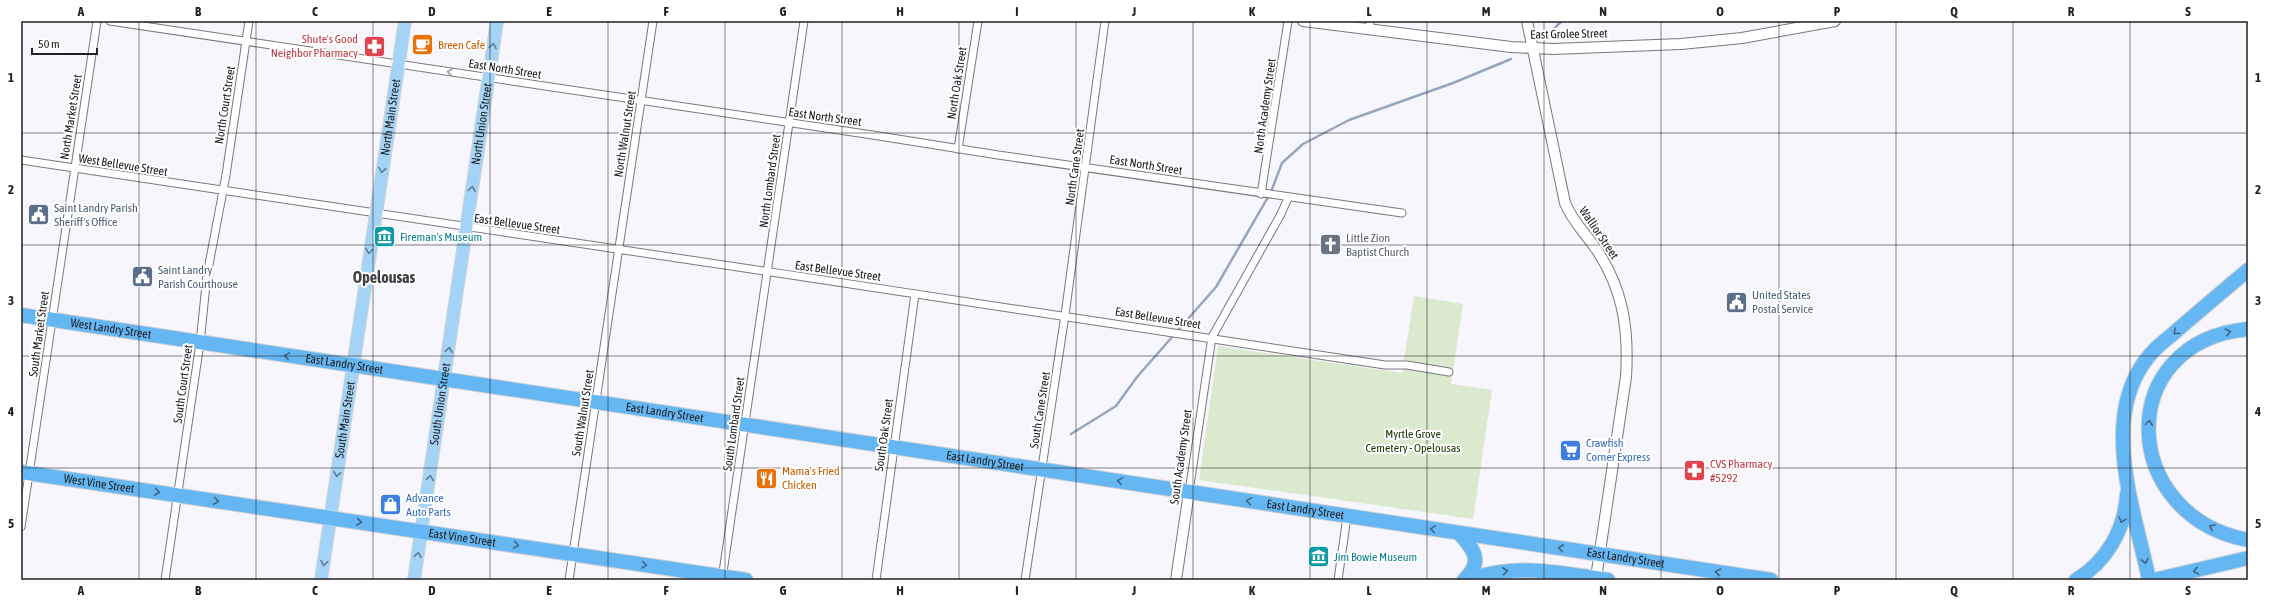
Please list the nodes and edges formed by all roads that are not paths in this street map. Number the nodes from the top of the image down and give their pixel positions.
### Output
1 (97, 21) edge
2 (110, 21) edge
3 (249, 21) edge
4 (405, 21) edge
5 (497, 21) edge
6 (653, 21) edge
7 (804, 21) edge
8 (978, 21) edge
9 (1105, 21) edge
10 (1288, 21) edge
11 (1303, 21) edge
12 (1527, 21) edge
13 (1835, 21) edge
14 (1370, 25) edge
15 (246, 41) junction
16 (1533, 49) junction
17 (398, 64) junction
18 (488, 78) junction
19 (641, 101) junction
20 (789, 123) junction
21 (958, 149) junction
22 (21, 160) edge
23 (74, 168) junction
24 (1085, 168) junction
25 (222, 191) junction
26 (1264, 194) junction
27 (1288, 198) junction
28 (375, 213) junction
29 (1402, 214) dead end
30 (466, 227) junction
31 (619, 250) junction
32 (2248, 270) edge
33 (767, 272) junction
34 (915, 294) junction
35 (1065, 315) junction
36 (21, 316) edge
37 (52, 319) junction
38 (2248, 329) edge
39 (1212, 337) junction
40 (200, 343) junction
41 (353, 366) junction
42 (1450, 372) dead end
43 (444, 379) junction
44 (596, 402) junction
45 (745, 425) junction
46 (893, 448) junction
47 (1042, 469) junction
48 (25, 473) edge
49 (2128, 482) junction
50 (1189, 492) junction
51 (178, 495) junction
52 (1347, 516) junction
53 (330, 518) junction
54 (21, 527) edge
55 (422, 531) junction
56 (1460, 534) junction
57 (2248, 540) edge
58 (1600, 553) junction
59 (573, 554) junction
60 (2248, 558) edge
61 (722, 578) edge
62 (1602, 579) edge
63 (165, 580) edge
64 (321, 580) edge
65 (414, 580) edge
66 (569, 580) edge
67 (746, 580) edge
68 (876, 580) edge
69 (1025, 580) edge
70 (1176, 580) edge
71 (1338, 580) edge
72 (1464, 580) edge
73 (1467, 580) edge
74 (1770, 580) edge
75 (2076, 580) edge
76 (2149, 580) edge
77 (2154, 580) edge

1 - 23 street, North Market Street
2 - 15 street, East North Street
3 - 15 street, North Court Street
4 - 17 main road, North Main Street
18 -> 5 main road, North Union Street
6 - 19 street, North Walnut Street
7 - 20 street, North Lombard Street
8 - 21 street, North Oak Street
9 - 24 street, North Cane Street
10 - 26 street, North Academy Street
11 - 14 street, East Grolee Street
12 - 16 street, Wallior Street
13 - 16 street, East Grolee Street
14 - 16 street, East Grolee Street
15 - 17 street, East North Street
15 - 25 street, North Court Street
16 - 58 street, Wallior Street
18 -> 17 street, East North Street
17 -> 28 main road, North Main Street
18 - 19 street, East North Street
30 -> 18 main road, North Union Street
19 - 20 street, East North Street
19 - 31 street, North Walnut Street
20 - 21 street, East North Street
20 - 33 street, North Lombard Street
21 - 24 street, East North Street
22 - 23 street, West Bellevue Street
23 - 25 street, West Bellevue Street
23 - 37 street, South Market Street
24 - 26 street, East North Street
24 - 35 street, North Cane Street
25 - 28 street, East Bellevue Street
25 - 40 street, South Court Street
26 - 27 street, East North Street
27 - 29 street, East North Street
27 - 39 street
28 - 30 street, East Bellevue Street
28 -> 41 main road, South Main Street
30 - 31 street, East Bellevue Street
43 -> 30 main road, South Union Street
31 - 33 street, East Bellevue Street
31 - 44 street, South Walnut Street
32 -> 49 highway
33 - 34 street, East Bellevue Street
33 - 45 street, South Lombard Street
34 - 35 street, East Bellevue Street
34 - 46 street, South Oak Street
35 - 39 street, East Bellevue Street
35 - 47 street, South Cane Street
36 - 37 highway, West Landry Street
37 - 40 highway, West Landry Street
37 - 48 street, South Market Street
57 -> 38 highway
39 - 42 street, East Bellevue Street
39 - 50 street, South Academy Street
41 -> 40 highway, East Landry Street
40 - 51 street, South Court Street
41 - 43 highway, East Landry Street
41 -> 53 main road, South Main Street
43 - 44 highway, East Landry Street
55 -> 43 main road, South Union Street
44 - 45 highway, East Landry Street
44 - 59 street, South Walnut Street
45 - 46 highway, East Landry Street
45 - 61 street, South Lombard Street
46 - 47 highway, East Landry Street
46 - 68 street, South Oak Street
50 -> 47 highway, East Landry Street
47 - 69 street, South Cane Street
48 -> 51 highway, West Vine Street
48 - 54 street, South Market Street
49 -> 75 highway
49 -> 76 highway
52 -> 50 highway, East Landry Street
50 - 70 street, South Academy Street
51 -> 53 highway, East Vine Street
51 - 63 street, South Court Street
56 -> 52 highway, East Landry Street
52 - 71 street
53 -> 55 highway, East Vine Street
53 -> 64 main road, South Main Street
55 -> 59 highway, East Vine Street
65 -> 55 main road, South Union Street
58 -> 56 highway, East Landry Street
56 - 72 highway
58 - 62 street, Wallior Street
74 -> 58 highway, East Landry Street
59 -> 61 highway, East Vine Street
59 - 66 street, South Walnut Street
60 -> 77 highway
61 - 67 highway, East Vine Street
73 -> 62 highway

